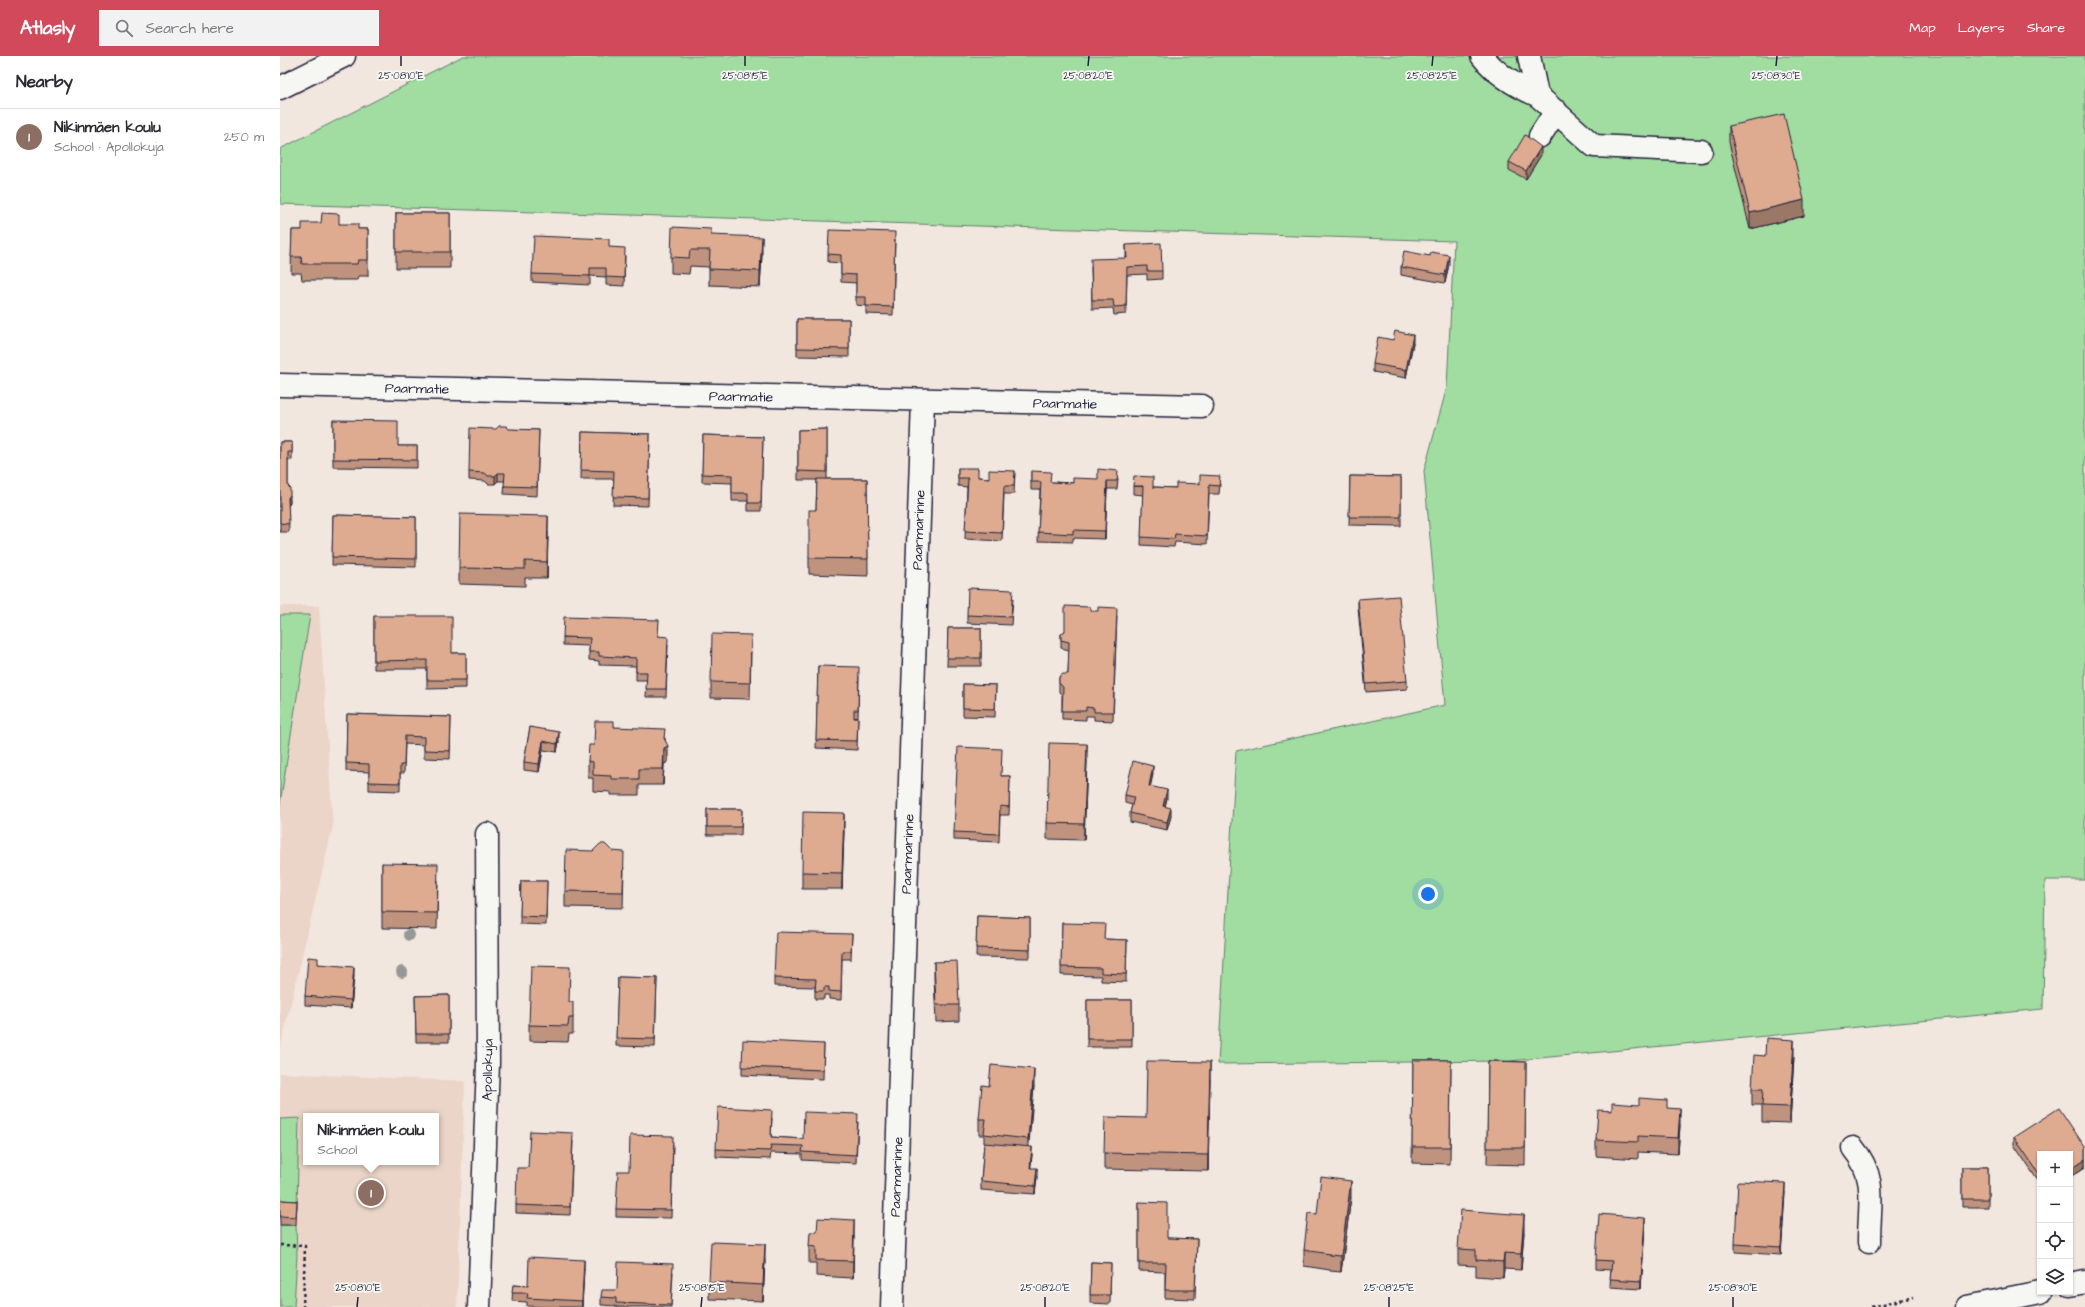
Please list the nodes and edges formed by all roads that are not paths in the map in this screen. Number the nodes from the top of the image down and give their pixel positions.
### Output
1 (344, 56) edge
2 (1482, 56) edge
3 (1529, 56) edge
4 (280, 88) edge
5 (1537, 95) junction
6 (1556, 111) junction
7 (1540, 136) dead end
8 (1701, 151) dead end
9 (280, 385) edge
10 (923, 400) junction
11 (1202, 406) dead end
12 (488, 834) dead end
13 (1852, 1148) dead end
14 (1869, 1242) dead end
15 (2085, 1282) edge
16 (2073, 1284) edge
17 (2037, 1293) edge
18 (479, 1307) edge
19 (892, 1307) edge
20 (1967, 1307) edge

1 - 4 street
2 - 5 street
3 - 5 street
5 - 6 street
6 - 7 street
6 - 8 street
9 - 10 street, Paarmatie
10 - 11 street, Paarmatie
10 - 19 street, Paarmarinne
12 - 18 street, Apollokuja
13 - 14 street
15 - 16 street
17 - 20 street

